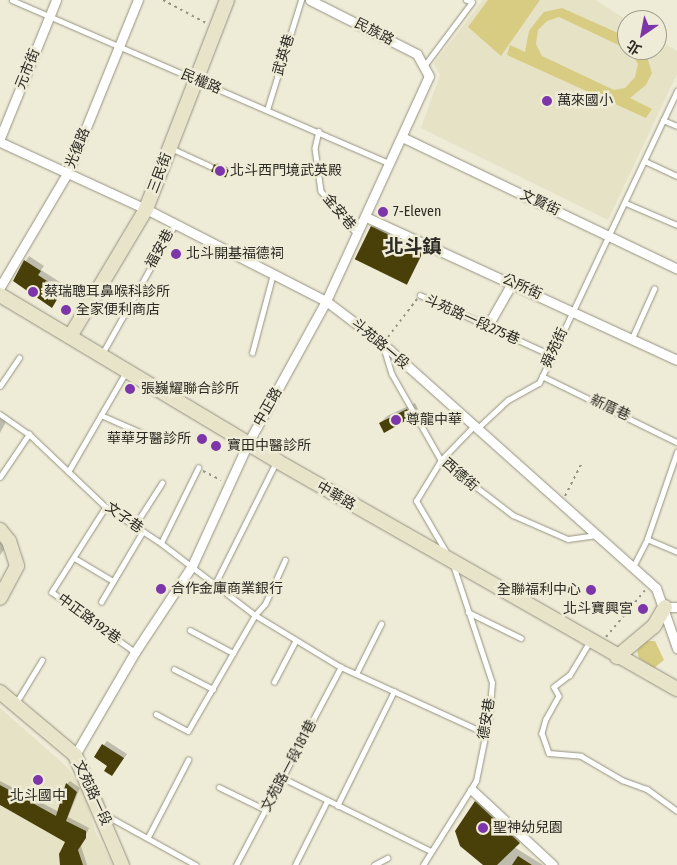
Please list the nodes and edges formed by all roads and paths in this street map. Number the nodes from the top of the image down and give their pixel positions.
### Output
1 (12, 0) edge
2 (56, 0) edge
3 (138, 0) edge
4 (163, 0) edge
5 (227, 0) edge
6 (301, 0) edge
7 (310, 0) edge
8 (466, 0) edge
9 (49, 17) junction
10 (216, 29) junction
11 (119, 46) junction
12 (424, 66) junction
13 (429, 76) joint
14 (197, 81) junction
15 (677, 91) edge
16 (267, 110) junction
17 (663, 120) junction
18 (677, 126) edge
19 (319, 131) junction
20 (402, 137) junction
21 (0, 140) edge
22 (170, 148) junction
23 (645, 161) junction
24 (390, 164) junction
25 (210, 166) dead end
26 (68, 172) junction
27 (677, 176) edge
28 (626, 203) junction
29 (146, 209) junction
30 (366, 217) junction
31 (175, 224) junction
32 (677, 225) edge
33 (357, 234) junction
34 (609, 236) junction
35 (677, 269) edge
36 (273, 274) junction
37 (512, 283) junction
38 (0, 287) edge
39 (654, 288) dead end
40 (0, 294) edge
41 (420, 295) joint
42 (326, 301) junction
43 (573, 310) junction
44 (487, 326) junction
45 (71, 336) junction
46 (632, 338) junction
47 (383, 344) junction
48 (252, 353) dead end
49 (102, 354) junction
50 (551, 355) junction
51 (19, 358) dead end
52 (677, 360) edge
53 (128, 369) junction
54 (542, 376) junction
55 (0, 386) edge
56 (0, 414) edge
57 (101, 415) junction
58 (473, 427) junction
59 (29, 434) junction
60 (158, 440) dead end
61 (677, 442) edge
62 (248, 443) junction
63 (677, 452) edge
64 (441, 460) junction
65 (277, 461) junction
66 (581, 464) dead end
67 (198, 468) joint
68 (68, 472) junction
69 (0, 477) edge
70 (162, 483) dead end
71 (228, 483) junction
72 (560, 504) junction
73 (106, 507) junction
74 (134, 525) junction
75 (0, 530) edge
76 (143, 531) junction
77 (596, 535) junction
78 (647, 539) junction
79 (160, 543) junction
80 (677, 552) edge
81 (76, 559) junction
82 (285, 560) dead end
83 (453, 564) junction
84 (192, 566) junction
85 (633, 567) junction
86 (113, 581) junction
87 (650, 583) junction
88 (215, 584) junction
89 (0, 598) edge
90 (100, 602) dead end
91 (671, 607) edge
92 (468, 612) junction
93 (255, 615) junction
94 (382, 624) dead end
95 (190, 630) dead end
96 (521, 638) dead end
97 (296, 640) junction
98 (594, 644) junction
99 (677, 648) edge
100 (135, 652) junction
101 (233, 653) junction
102 (617, 657) junction
103 (42, 660) dead end
104 (341, 667) junction
105 (174, 669) dead end
106 (356, 674) junction
107 (274, 682) dead end
108 (213, 689) junction
109 (677, 689) edge
110 (394, 691) junction
111 (0, 692) edge
112 (15, 704) junction
113 (156, 714) dead end
114 (486, 733) junction
115 (75, 755) junction
116 (188, 760) dead end
117 (283, 778) junction
118 (218, 787) dead end
119 (472, 790) junction
120 (328, 801) junction
121 (337, 806) junction
122 (266, 810) junction
123 (677, 811) edge
124 (102, 814) junction
125 (148, 837) junction
126 (431, 851) junction
127 (388, 858) dead end
128 (122, 865) edge
129 (196, 865) edge
130 (236, 865) edge
131 (295, 865) edge
132 (374, 865) edge
133 (423, 865) edge
134 (553, 865) edge

1 - 9 lane, 民權路
2 - 9 street, 元市街
3 - 11 street, 光復路
4 - 10 path
5 - 10 main road, 三民街
6 - 16 lane, 武英巷
7 - 12 street, 民族路
8 - 12 lane
9 - 11 lane, 民權路
9 - 21 street, 元市街
10 - 14 main road, 三民街
11 - 14 lane, 民權路
11 - 26 street, 光復路
12 - 13 street, 民族路
13 - 20 street, 中正路
14 - 16 lane, 民權路
14 - 22 main road, 三民街
15 - 17 lane, 舜苑街
16 - 19 lane, 民權路
17 - 18 lane
17 - 23 lane, 舜苑街
19 - 24 lane, 民權路
19 - 33 lane, 金安巷
20 - 24 street, 中正路
20 - 34 street, 文賢街
21 - 26 street, 斗苑路一段
22 - 25 lane
22 - 29 main road, 三民街
23 - 27 lane
23 - 28 lane, 舜苑街
24 - 30 street, 中正路
26 - 29 street, 斗苑路一段
26 - 38 street, 光復路
28 - 32 lane
28 - 34 lane, 舜苑街
29 - 31 street, 斗苑路一段
29 - 45 main road, 三民街
30 - 33 street, 中正路
30 - 37 street, 公所街
31 - 36 street, 斗苑路一段
31 - 49 lane, 福安巷
33 - 42 street, 中正路
34 - 35 street, 文賢街
34 - 43 lane, 舜苑街
36 - 42 street, 斗苑路一段
36 - 48 lane
37 - 43 street, 公所街
37 - 44 street
39 - 46 lane
40 - 45 main road, 中華路
41 - 44 lane, 斗苑路一段275巷
41 - 47 path, 斗苑路一段275巷
42 - 47 street, 斗苑路一段
42 - 62 street, 中正路
43 - 46 street, 公所街
43 - 50 lane, 舜苑街
44 - 50 lane, 斗苑路一段275巷
45 - 49 main road, 中華路
46 - 52 street, 公所街
47 - 58 street, 斗苑路一段
47 - 64 lane, 西德街
49 - 53 main road, 中華路
50 - 54 lane, 舜苑街
51 - 55 lane
53 - 57 lane
53 - 62 main road, 中華路
54 - 58 lane, 舜苑街
54 - 61 lane, 新厝巷
56 - 59 lane, 文子巷
57 - 60 lane
57 - 68 lane
58 - 64 lane, 舜苑街
58 - 72 street, 斗苑路一段
59 - 68 lane, 文子巷
59 - 69 lane
62 - 65 main road, 中華路
62 - 71 street, 中正路
63 - 78 lane
64 - 77 lane, 西德街
64 - 83 lane, 舜苑街
65 - 83 main road, 中華路
65 - 88 lane
66 - 72 path
67 - 71 path
67 - 79 lane
68 - 73 lane, 文子巷
70 - 74 lane
71 - 84 street, 中正路
72 - 77 street, 斗苑路一段
73 - 74 lane, 文子巷
73 - 81 lane, 中正路192巷
74 - 76 lane, 文子巷
75 - 89 main road
76 - 79 lane, 文子巷
76 - 86 lane
77 - 85 street, 斗苑路一段
78 - 80 lane
78 - 85 lane
79 - 84 lane, 文子巷
81 - 86 lane
81 - 100 lane, 中正路192巷
82 - 93 lane
83 - 92 lane, 德安巷
83 - 98 main road, 中華路
84 - 88 lane, 文子巷
84 - 100 street, 中正路
85 - 87 street, 斗苑路一段
86 - 90 lane
87 - 91 street, 斗苑路一段
87 - 98 path
88 - 93 lane, 文子巷
91 - 99 street, 斗苑路一段
91 - 102 main road
92 - 96 lane
92 - 114 lane, 德安巷
93 - 97 lane, 文子巷
93 - 101 lane
94 - 106 lane
95 - 101 lane
97 - 104 lane, 文子巷
97 - 107 lane
98 - 102 main road, 中華路
98 - 123 lane
100 - 115 street, 中正路
101 - 108 lane
102 - 109 main road, 中華路
103 - 112 lane
104 - 106 lane, 文子巷
104 - 117 lane, 文苑路一段181巷
105 - 108 lane
106 - 110 lane, 文子巷
108 - 113 lane
110 - 114 lane, 文子巷
110 - 121 lane
111 - 112 main road, 文苑路一段
112 - 115 main road, 文苑路一段
114 - 119 lane, 德安巷
115 - 124 main road, 文苑路一段
116 - 125 lane
117 - 120 lane
117 - 122 lane, 文苑路一段181巷
118 - 122 lane
119 - 126 lane, 德安巷
119 - 134 street
120 - 121 lane
120 - 131 lane
121 - 126 lane
122 - 130 lane, 文苑路一段181巷
124 - 125 lane
124 - 128 main road, 文苑路一段
125 - 129 lane
126 - 133 lane, 德安巷
127 - 132 lane

